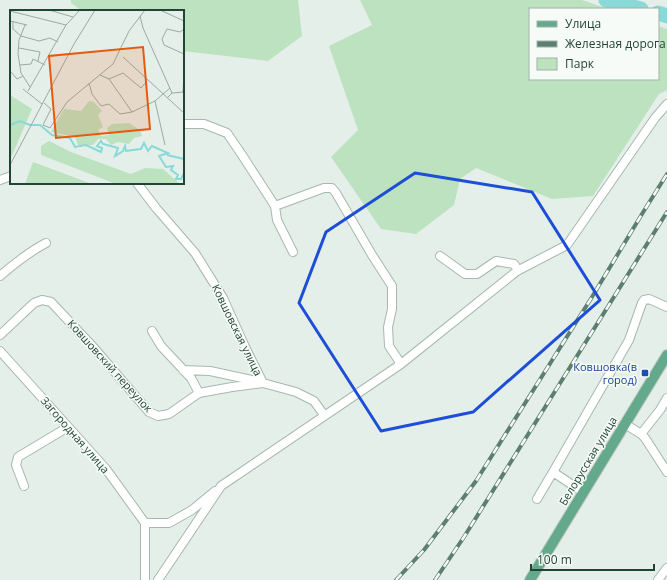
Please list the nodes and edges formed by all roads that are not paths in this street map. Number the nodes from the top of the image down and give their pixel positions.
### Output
1 (667, 104) edge
2 (184, 124) edge
3 (10, 176) edge
4 (0, 180) edge
5 (138, 184) edge
6 (275, 206) junction
7 (46, 242) dead end
8 (293, 252) dead end
9 (440, 256) dead end
10 (518, 271) junction
11 (0, 276) edge
12 (667, 308) edge
13 (152, 331) dead end
14 (0, 334) edge
15 (0, 351) edge
16 (666, 359) edge
17 (401, 364) junction
18 (183, 370) junction
19 (263, 383) junction
20 (199, 393) junction
21 (667, 398) edge
22 (324, 415) junction
23 (625, 424) junction
24 (68, 427) junction
25 (641, 434) junction
26 (553, 472) junction
27 (667, 472) edge
28 (24, 486) dead end
29 (221, 486) junction
30 (584, 492) junction
31 (537, 499) dead end
32 (146, 523) junction
33 (667, 568) edge
34 (145, 580) edge
35 (158, 580) edge
36 (530, 580) edge
37 (658, 580) edge

1 - 10 street
2 - 6 street
3 - 4 street
5 - 19 street, Ковшовская улица
6 - 8 street
6 - 17 street
7 - 11 street
9 - 10 street
10 - 17 street
12 - 26 street
13 - 18 street
14 - 20 street, Ковшовский переулок
15 - 24 street, Загородная улица
16 - 23 main road, Белорусская улица
17 - 22 street
18 - 19 street
18 - 20 street
19 - 20 street, Ковшовский переулок
19 - 22 street, Ковшовская улица
21 - 25 street
22 - 29 street
23 - 25 street
23 - 30 main road, Белорусская улица
24 - 28 street
24 - 32 street, Загородная улица
25 - 27 street
26 - 30 street
26 - 31 street
29 - 32 street
29 - 35 street
30 - 36 main road, Белорусская улица
32 - 34 street
33 - 37 street

